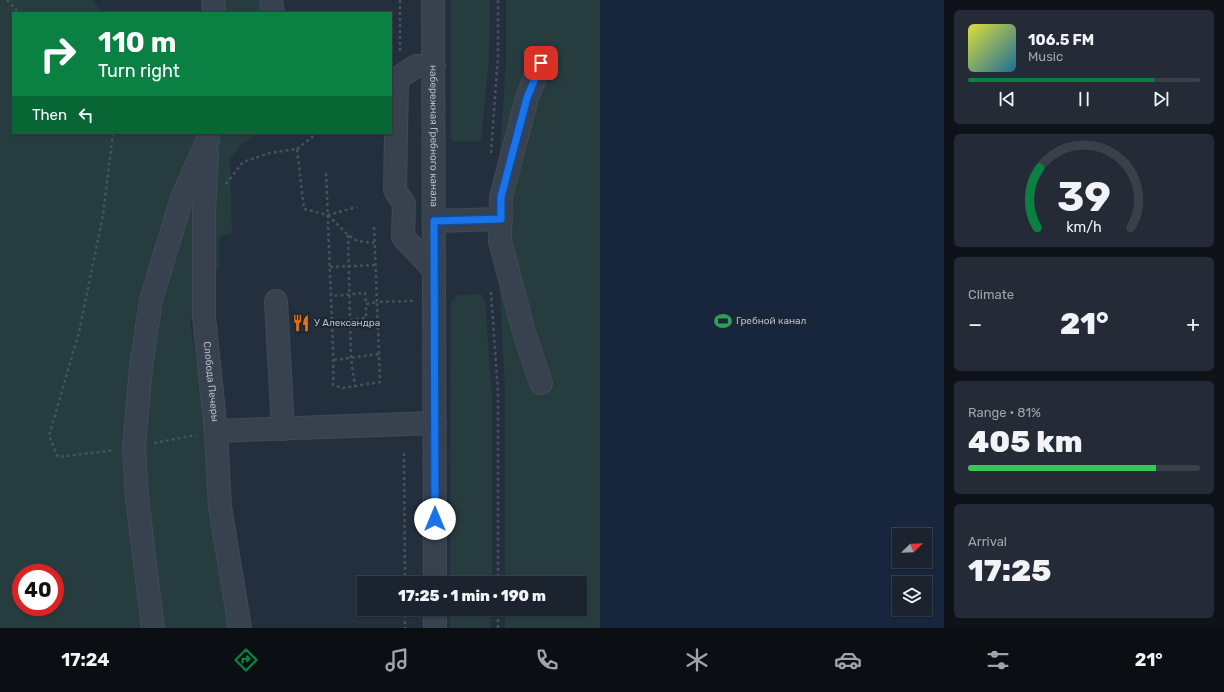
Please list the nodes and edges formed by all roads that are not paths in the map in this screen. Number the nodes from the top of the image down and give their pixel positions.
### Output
1 (212, 0) edge
2 (271, 0) edge
3 (433, 0) edge
4 (214, 12) edge
5 (273, 12) edge
6 (541, 63) dead end
7 (434, 66) junction
8 (396, 79) edge
9 (209, 136) edge
10 (501, 219) junction
11 (434, 221) junction
12 (434, 270) junction
13 (276, 301) dead end
14 (541, 383) dead end
15 (435, 423) junction
16 (283, 429) junction
17 (216, 431) junction
18 (435, 576) edge
19 (435, 616) edge
20 (153, 628) edge
21 (240, 628) edge
22 (435, 628) edge

1 - 4 street
2 - 5 street
3 - 7 street, набережная Гребного канала
6 - 10 street
7 - 8 street
7 - 11 street, набережная Гребного канала
8 - 12 street
9 - 17 street, Слобода Печеры
9 - 20 street
10 - 11 street
10 - 14 street
11 - 12 street, набережная Гребного канала
12 - 15 street, набережная Гребного канала
13 - 16 street
15 - 16 street
15 - 18 street, набережная Гребного канала
16 - 17 street
17 - 21 street, Слобода Печеры
19 - 22 street

